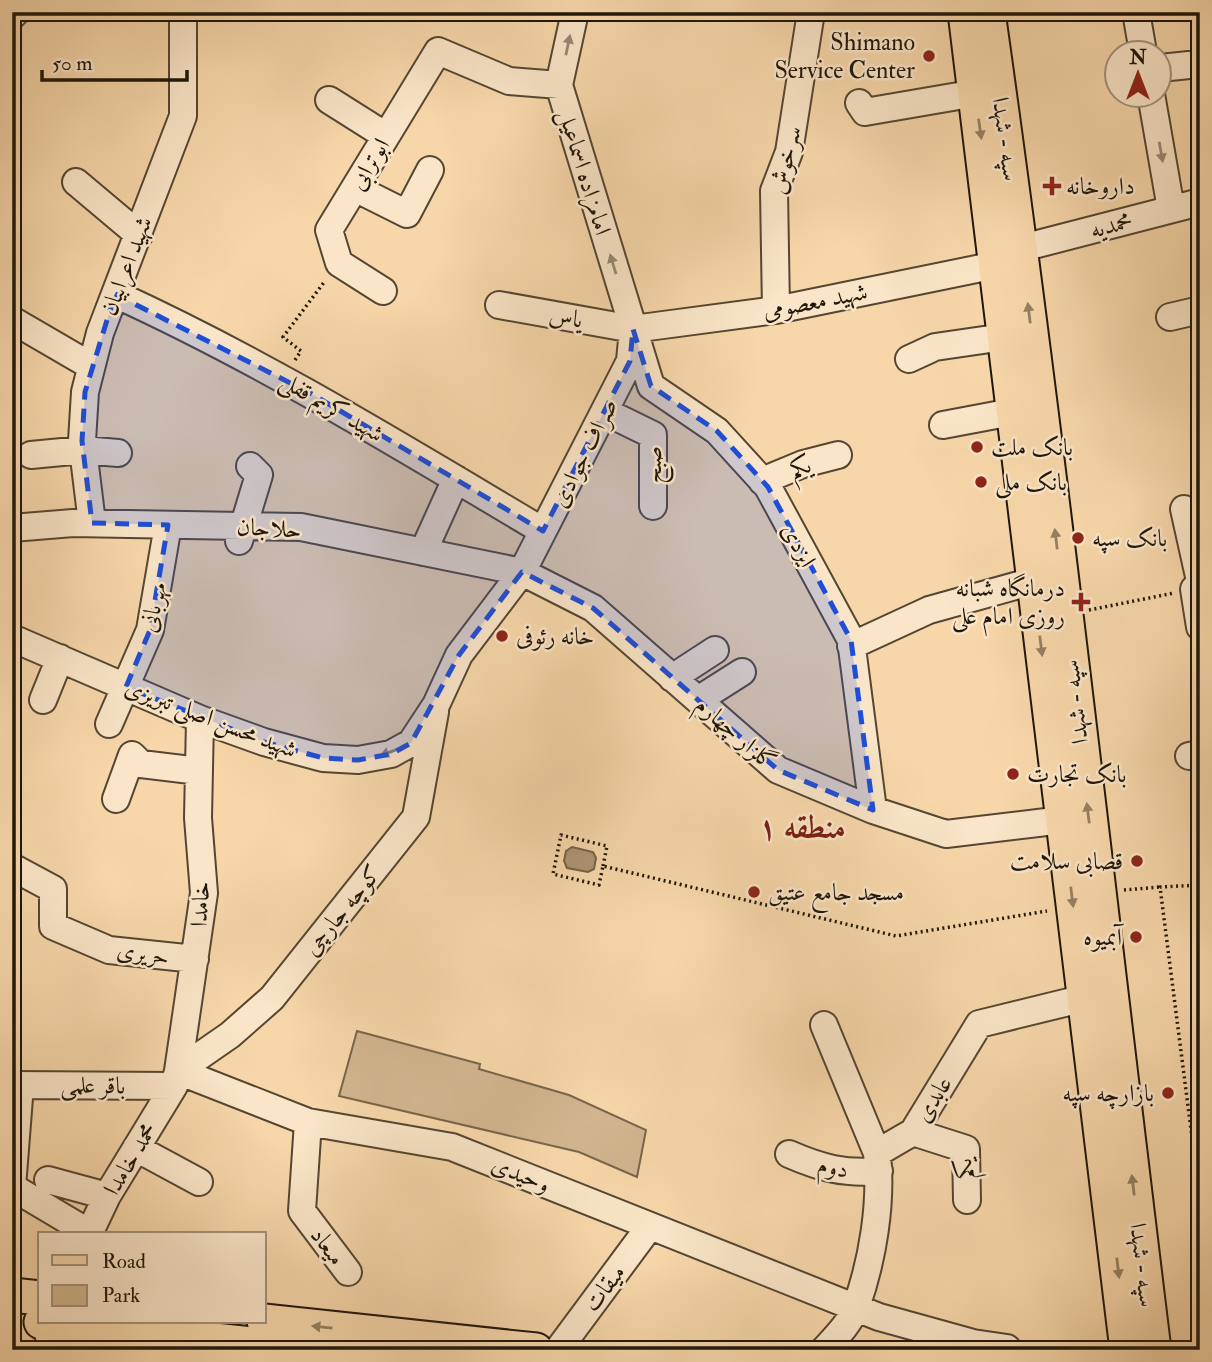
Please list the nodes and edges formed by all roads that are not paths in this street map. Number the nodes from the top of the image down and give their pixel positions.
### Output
1 (16, 12) edge
2 (183, 12) edge
3 (575, 12) edge
4 (811, 12) edge
5 (965, 12) edge
6 (988, 12) edge
7 (1136, 12) edge
8 (12, 16) edge
9 (1141, 38) edge
10 (1189, 65) dead end
11 (1174, 67) edge
12 (559, 85) junction
13 (976, 93) junction
14 (329, 100) dead end
15 (859, 103) dead end
16 (1153, 108) edge
17 (386, 136) junction
18 (430, 170) dead end
19 (76, 182) dead end
20 (355, 188) junction
21 (1200, 202) edge
22 (1171, 209) junction
23 (139, 235) junction
24 (1009, 257) junction
25 (383, 291) dead end
26 (115, 295) junction
27 (499, 305) dead end
28 (776, 310) junction
29 (1200, 310) edge
30 (1170, 317) dead end
31 (12, 320) edge
32 (633, 330) junction
33 (1004, 337) junction
34 (909, 359) dead end
35 (91, 366) junction
36 (606, 412) junction
37 (1012, 412) junction
38 (943, 425) dead end
39 (83, 450) junction
40 (118, 453) dead end
41 (31, 455) dead end
42 (838, 455) dead end
43 (250, 466) dead end
44 (456, 479) junction
45 (762, 481) junction
46 (653, 506) dead end
47 (1184, 509) dead end
48 (92, 523) junction
49 (169, 525) junction
50 (12, 528) edge
51 (543, 531) junction
52 (242, 534) junction
53 (423, 552) junction
54 (522, 572) junction
55 (1033, 581) junction
56 (1198, 586) edge
57 (1200, 627) edge
58 (12, 638) edge
59 (852, 646) junction
60 (715, 650) dead end
61 (60, 658) junction
62 (742, 672) dead end
63 (672, 677) junction
64 (126, 687) junction
65 (43, 701) dead end
66 (698, 701) junction
67 (436, 705) junction
68 (200, 719) junction
69 (109, 724) dead end
70 (199, 771) junction
71 (116, 799) dead end
72 (873, 810) junction
73 (1063, 820) junction
74 (12, 867) edge
75 (1085, 900) junction
76 (195, 960) junction
77 (1085, 998) junction
78 (824, 1025) dead end
79 (176, 1079) junction
80 (16, 1085) edge
81 (309, 1122) junction
82 (913, 1132) junction
83 (14, 1137) edge
84 (136, 1148) junction
85 (789, 1154) dead end
86 (878, 1162) junction
87 (48, 1180) dead end
88 (199, 1182) dead end
89 (107, 1196) junction
90 (967, 1200) dead end
91 (650, 1226) junction
92 (87, 1232) edge
93 (91, 1232) edge
94 (348, 1272) dead end
95 (12, 1295) edge
96 (855, 1308) junction
97 (1124, 1314) junction
98 (38, 1317) edge
99 (12, 1319) edge
100 (266, 1321) edge
101 (38, 1322) edge
102 (55, 1324) edge
103 (405, 1343) edge
104 (1007, 1348) dead end
105 (310, 1350) edge
106 (536, 1350) edge
107 (558, 1350) edge
108 (824, 1350) edge
109 (1104, 1350) edge
110 (1148, 1350) edge

1 - 8 street
2 - 23 street, شهید اعرابیان
12 -> 3 street, امامزاده اسماعیل
4 - 28 street, سرخوش
5 - 13 main road, سپه - شهدا
6 - 24 main road, سپه - شهدا
7 - 9 street
10 - 11 street
12 - 17 street, ابوترابی
32 -> 12 street, امامزاده اسماعیل
13 - 15 street
13 -> 24 main road, سپه - شهدا
14 - 17 street
16 -> 22 street
17 - 20 street, ابوترابی
18 - 20 street
19 - 23 street
20 - 25 street, ابوترابی
21 - 22 street, محمدیه
22 - 24 street, محمدیه
23 - 26 street, شهید اعرابیان
24 - 28 street, شهید معصومی
24 - 33 main road, سپه - شهدا
75 -> 24 main road, سپه - شهدا
26 - 35 street, شهید اعرابیان
26 - 44 street, شهید کریم قفلی
27 - 32 street, یاس
28 - 32 street, شهید معصومی
29 - 30 street
31 - 35 street
32 - 36 street, صراف جوادی
32 - 45 street, ایزدی
33 - 34 street
33 - 37 main road, سپه - شهدا
35 - 39 street, شهید اعرابیان
36 - 46 street, صبح
36 - 51 street, صراف جوادی
37 - 38 street
37 - 55 main road, سپه - شهدا
39 - 40 street
39 - 41 street
39 - 48 street, شهید اعرابیان
42 - 45 street, یکم
43 - 52 street
44 - 51 street, شهید کریم قفلی
44 - 53 street
45 - 59 street, ایزدی
47 - 56 street
48 - 49 street, حلاجان
48 - 50 street, حلاجان
49 - 52 street, حلاجان
49 - 64 street, مهربانی
51 - 54 street, صراف جوادی
52 - 53 street, حلاجان
53 - 54 street, حلاجان
54 - 63 street, گلزار چهارم
54 - 67 street, صراف جوادی
55 - 59 street
55 -> 73 main road, سپه - شهدا
56 - 57 street
58 - 61 street, شهید محسن اصلی تبریزی
59 - 72 street, ایزدی
60 - 63 street
61 - 64 street, شهید محسن اصلی تبریزی
61 - 65 street
62 - 66 street
63 - 66 street, گلزار چهارم
64 - 68 street, شهید محسن اصلی تبریزی
64 - 69 street, مهربانی
66 - 72 street, گلزار چهارم
67 -> 68 street, شهید محسن اصلی تبریزی
67 - 79 street, کوچه جارچی
68 - 70 street, خامدا
70 - 71 street
70 - 76 street, خامدا
72 - 73 street, گلزار چهارم
73 -> 75 main road, سپه - شهدا
74 - 76 street, حریری
75 - 77 main road, سپه - شهدا
110 -> 75 main road, سپه - شهدا
76 - 79 street, خامدا
77 - 82 street, عابدی
77 -> 97 main road, سپه - شهدا
78 - 86 street
79 - 80 street, باقر علمی
79 - 81 street, وحیدی
79 - 84 street, محمد خامدا
80 - 83 street
81 - 91 street, وحیدی
81 - 94 street, میعاد
82 - 86 street, عابدی
82 - 90 street, یکم
83 - 92 street
84 - 88 street
84 - 89 street, محمد خامدا
85 - 86 street, دوم
86 - 96 street
87 - 89 street
89 - 93 street, محمد خامدا
91 - 96 street, وحیدی
91 - 107 street, میقات
95 - 98 main road
96 - 104 street, وحیدی
96 - 108 street
97 - 109 main road
97 - 110 main road, سپه - شهدا
99 - 101 main road
103 -> 100 main road
102 - 105 main road
103 - 106 main road

